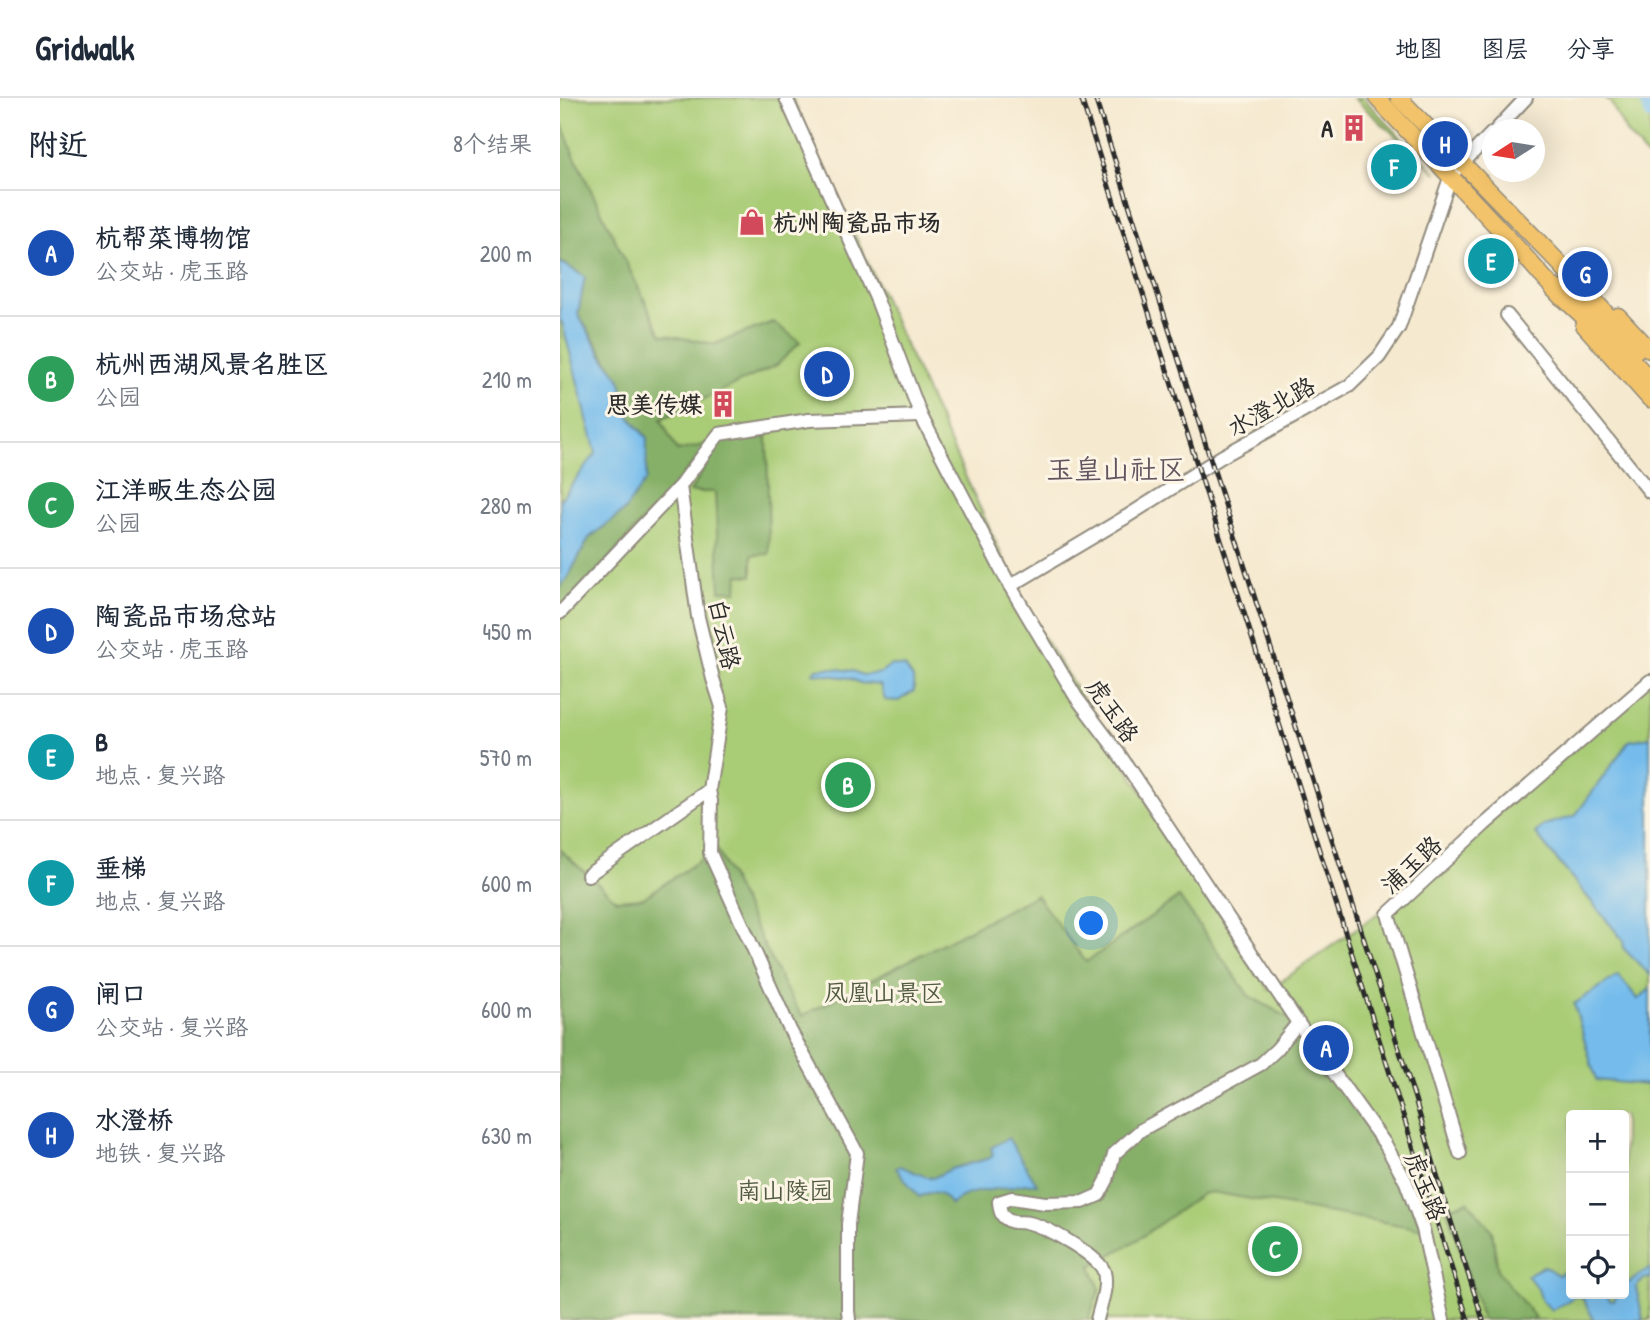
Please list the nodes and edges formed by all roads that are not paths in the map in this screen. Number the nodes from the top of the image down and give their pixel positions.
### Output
1 (786, 98) edge
2 (1377, 98) edge
3 (1399, 98) edge
4 (1526, 98) edge
5 (1506, 119) edge
6 (1482, 143) edge
7 (1463, 163) junction
8 (1451, 176) junction
9 (1566, 270) junction
10 (1554, 288) junction
11 (1507, 315) dead end
12 (1650, 350) edge
13 (1650, 365) edge
14 (1650, 381) edge
15 (1650, 400) edge
16 (921, 416) junction
17 (680, 486) junction
18 (1650, 492) edge
19 (1010, 586) junction
20 (560, 613) edge
21 (1650, 681) edge
22 (709, 790) junction
23 (588, 875) dead end
24 (1298, 1023) junction
25 (1460, 1153) dead end
26 (849, 1320) edge
27 (1097, 1320) edge
28 (1443, 1320) edge

1 - 16 street, 虎玉路
2 - 8 main road
3 - 7 main road
4 - 5 street
6 - 7 street
7 - 8 street
7 - 9 main road
8 - 10 main road
8 - 19 street, 水澄北路
9 - 12 main road
9 - 13 highway
10 - 14 highway
10 - 15 main road
11 - 18 street
16 - 17 street
16 - 19 street, 虎玉路
17 - 20 street
17 - 22 street, 白云路
19 - 24 street, 虎玉路
21 - 25 street, 浦玉路
22 - 23 street
22 - 26 street, 白云路
24 - 27 street
24 - 28 street, 虎玉路

